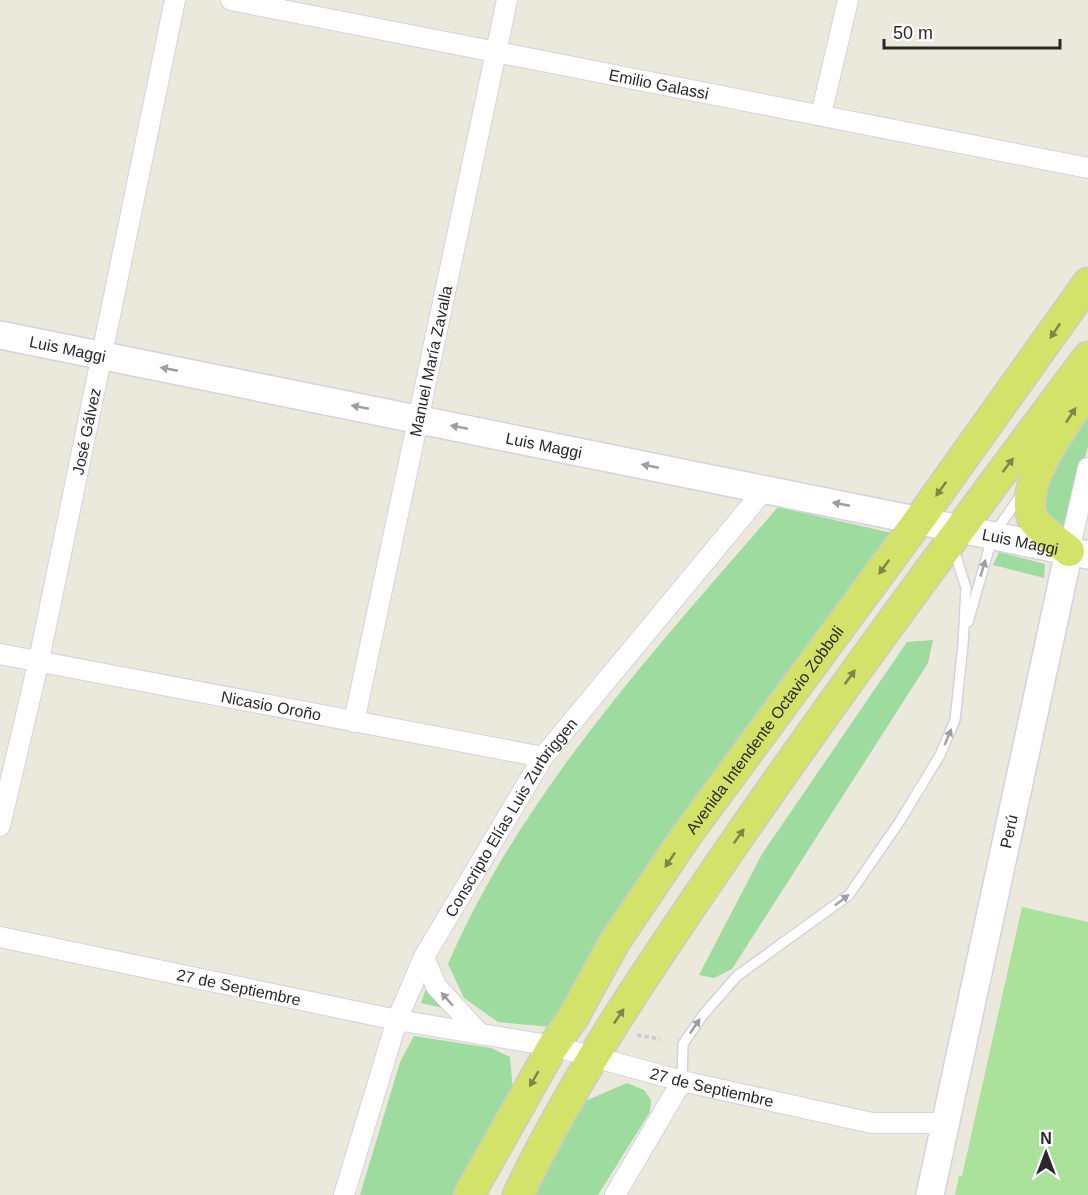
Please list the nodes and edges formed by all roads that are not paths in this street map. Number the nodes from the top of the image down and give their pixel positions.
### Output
1 (175, 0) edge
2 (231, 0) edge
3 (507, 0) edge
4 (848, 0) edge
5 (496, 52) junction
6 (821, 115) junction
7 (1088, 168) edge
8 (1088, 283) edge
9 (0, 334) edge
10 (101, 355) junction
11 (1088, 357) edge
12 (1088, 389) edge
13 (418, 419) junction
14 (1088, 468) edge
15 (1038, 470) junction
16 (765, 489) junction
17 (919, 520) junction
18 (955, 535) junction
19 (993, 535) junction
20 (1079, 553) edge
21 (963, 645) junction
22 (0, 654) edge
23 (39, 660) junction
24 (354, 722) junction
25 (543, 758) junction
26 (0, 826) edge
27 (0, 937) edge
28 (424, 957) junction
29 (397, 1020) junction
30 (480, 1034) junction
31 (553, 1046) junction
32 (594, 1057) junction
33 (682, 1081) junction
34 (945, 1123) junction
35 (344, 1195) edge
36 (469, 1195) edge
37 (518, 1195) edge
38 (615, 1195) edge
39 (930, 1195) edge

1 - 10 street, José Gálvez
2 - 5 street, Emilio Galassi
3 - 5 street, Manuel María Zavalla
4 - 6 street
5 - 6 street, Emilio Galassi
5 - 13 street, Manuel María Zavalla
6 - 7 street, Emilio Galassi
8 -> 17 main road, Avenida Intendente Octavio Zobboli
9 - 10 street, Luis Maggi
13 -> 10 street, Luis Maggi
10 - 23 street, José Gálvez
18 -> 11 main road
15 -> 12 main road
16 -> 13 street, Luis Maggi
13 - 24 street, Manuel María Zavalla
14 - 20 street, Perú
15 - 19 lane
15 - 20 main road
17 -> 16 street, Luis Maggi
16 - 25 street, Conscripto Elías Luis Zurbriggen
17 - 18 street, Luis Maggi
17 -> 31 main road, Avenida Intendente Octavio Zobboli
18 - 19 street, Luis Maggi
18 - 21 lane
32 -> 18 main road
19 - 20 street, Luis Maggi
21 -> 19 lane
20 - 34 street, Perú
33 -> 21 lane
22 - 23 street, Nicasio Oroño
23 - 24 street, Nicasio Oroño
23 - 26 street, José Gálvez
24 - 25 street, Nicasio Oroño
25 - 28 street, Conscripto Elías Luis Zurbriggen
27 - 29 street, 27 de Septiembre
28 - 29 street, Conscripto Elías Luis Zurbriggen
30 -> 28 street
29 - 30 street, 27 de Septiembre
29 - 35 street, Conscripto Elías Luis Zurbriggen
30 - 31 street, 27 de Septiembre
31 - 32 street, 27 de Septiembre
31 -> 36 main road, Avenida Intendente Octavio Zobboli
32 - 33 street, 27 de Septiembre
32 - 37 main road
33 - 34 street, 27 de Septiembre
33 - 38 street
34 - 39 street, Perú

